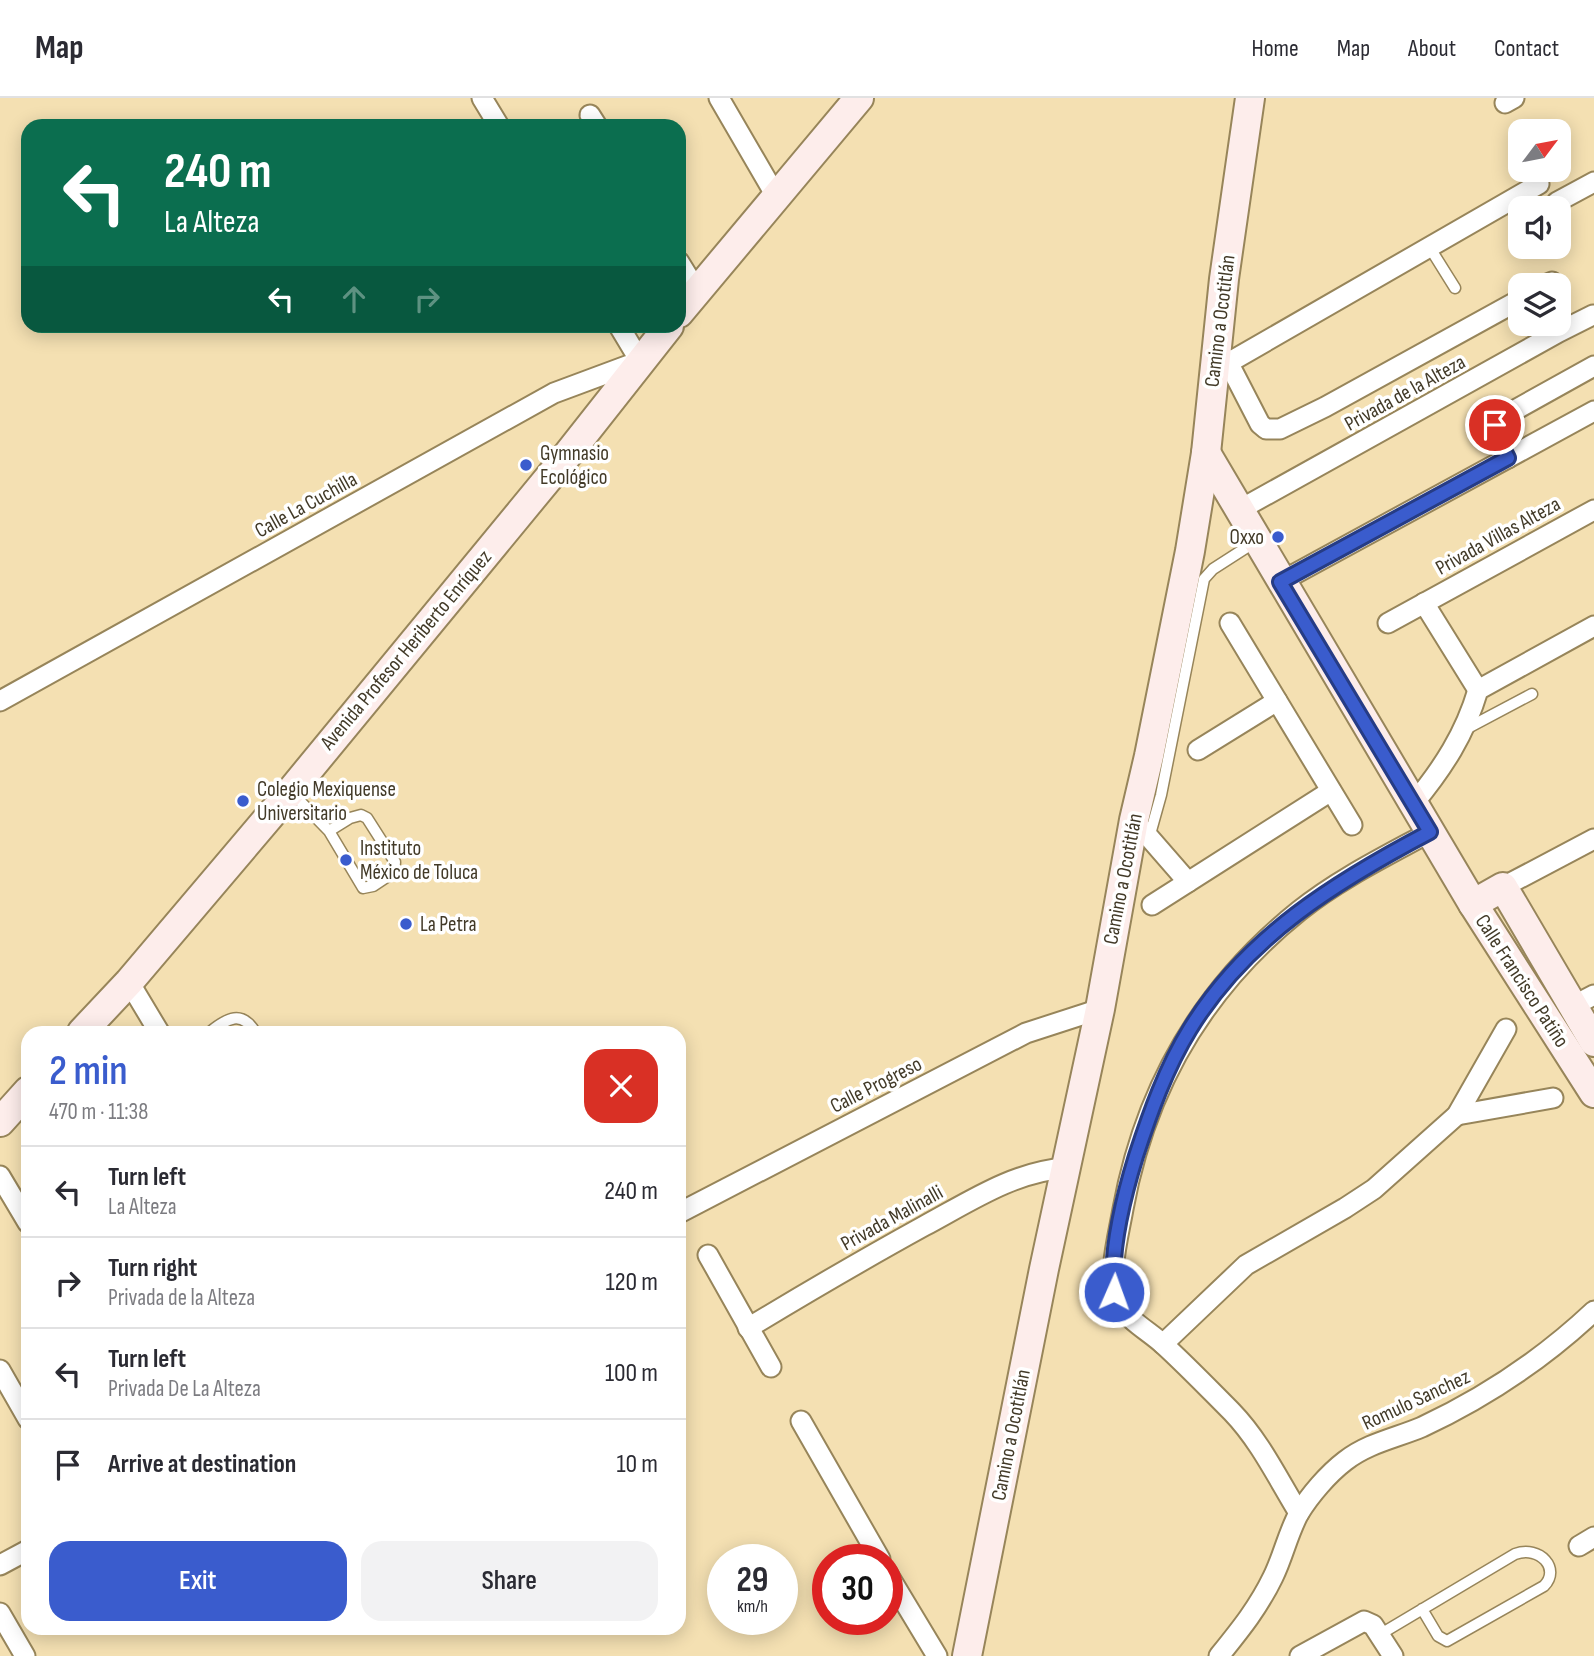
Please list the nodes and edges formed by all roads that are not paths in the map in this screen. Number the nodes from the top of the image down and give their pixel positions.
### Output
1 (482, 98) edge
2 (719, 98) edge
3 (859, 98) edge
4 (1250, 98) edge
5 (495, 119) edge
6 (1594, 182) edge
7 (1539, 184) dead end
8 (776, 196) junction
9 (1568, 196) edge
10 (1430, 248) junction
11 (686, 273) edge
12 (1455, 288) dead end
13 (697, 291) junction
14 (686, 304) edge
15 (1508, 306) edge
16 (1593, 315) edge
17 (623, 333) edge
18 (663, 333) edge
19 (640, 361) junction
20 (1221, 363) junction
21 (1594, 366) edge
22 (1594, 411) edge
23 (1206, 453) junction
24 (1508, 458) junction
25 (1239, 510) junction
26 (1594, 510) edge
27 (1257, 541) junction
28 (1280, 582) junction
29 (1424, 603) junction
30 (1230, 623) dead end
31 (1388, 623) dead end
32 (1594, 626) edge
33 (1478, 690) junction
34 (1532, 694) dead end
35 (0, 701) edge
36 (1277, 701) junction
37 (1464, 730) junction
38 (1198, 750) dead end
39 (290, 791) junction
40 (1331, 791) junction
41 (1414, 803) junction
42 (1352, 825) dead end
43 (1141, 829) junction
44 (328, 831) junction
45 (1430, 832) junction
46 (1594, 839) edge
47 (1188, 881) junction
48 (1503, 887) junction
49 (1473, 904) junction
50 (1152, 905) dead end
51 (129, 982) junction
52 (1584, 1001) edge
53 (1100, 1009) junction
54 (88, 1026) edge
55 (155, 1026) edge
56 (220, 1026) edge
57 (251, 1026) edge
58 (1506, 1029) dead end
59 (1594, 1041) edge
60 (1593, 1089) edge
61 (1553, 1098) dead end
62 (21, 1099) edge
63 (1457, 1115) junction
64 (0, 1122) edge
65 (1065, 1168) junction
66 (0, 1176) edge
67 (686, 1209) edge
68 (21, 1211) edge
69 (708, 1255) dead end
70 (1594, 1311) edge
71 (748, 1328) junction
72 (1163, 1345) junction
73 (771, 1367) dead end
74 (0, 1370) edge
75 (21, 1407) edge
76 (801, 1421) dead end
77 (1299, 1513) junction
78 (871, 1544) edge
79 (21, 1554) edge
80 (0, 1565) edge
81 (903, 1600) edge
82 (1422, 1609) junction
83 (0, 1613) edge
84 (1379, 1635) junction
85 (25, 1656) edge
86 (937, 1656) edge
87 (967, 1656) edge
88 (1219, 1656) edge
89 (1300, 1656) edge
90 (1392, 1656) edge

1 - 5 street
2 - 8 street
3 - 8 main road
4 - 20 main road, Camino a Ocotitlán
6 - 9 street
7 - 10 street
8 - 13 main road
10 - 12 lane
10 - 20 street
11 - 13 street
13 - 14 main road
15 - 20 street
16 - 25 street, Privada de la Alteza
17 - 19 street
18 - 19 main road, Avenida Profesor Heriberto Enríquez
19 - 35 street, Calle La Cuchilla
19 - 39 main road, Avenida Profesor Heriberto Enríquez
20 - 23 main road, Camino a Ocotitlán
21 - 24 street
22 - 24 street
23 - 25 main road, Calle Francisco Patiño
23 - 43 main road, Camino a Ocotitlán
24 - 28 street
25 - 27 main road, Calle Francisco Patiño
26 - 29 street, Privada Villas Alteza
27 - 28 main road, Calle Francisco Patiño
27 - 43 lane
28 - 41 main road, Calle Francisco Patiño
29 - 31 street, Privada Villas Alteza
29 - 33 street, Privada Villas Alteza
30 - 36 street
32 - 33 street
33 - 37 street
34 - 37 lane
36 - 38 street
36 - 40 street
37 - 41 street
39 - 44 lane
39 - 51 main road, Avenida Profesor Heriberto Enríquez
40 - 42 street
40 - 47 street
41 - 45 main road, Calle Francisco Patiño
43 - 47 street
43 - 53 main road, Camino a Ocotitlán
44 - 44 lane
45 - 49 main road, Calle Francisco Patiño
45 - 72 street
46 - 48 street
47 - 50 street
48 - 49 main road
48 - 52 main road, Calle Francisco Patiño
49 - 60 main road, Calle Francisco Patiño
51 - 54 main road, Avenida Profesor Heriberto Enríquez
51 - 55 street
52 - 59 main road, Calle Francisco Patiño
53 - 65 main road, Camino a Ocotitlán
53 - 67 street, Calle Progreso
56 - 57 lane
58 - 63 street
61 - 63 street
62 - 64 main road
63 - 72 street
65 - 71 street, Privada Malinalli
65 - 87 main road, Camino a Ocotitlán
66 - 68 street
69 - 71 street
70 - 77 street, Romulo Sanchez
71 - 73 street
72 - 77 street
74 - 75 street
76 - 78 street
77 - 88 street, Romulo Sanchez
79 - 80 street
81 - 86 street
82 - 82 lane
82 - 84 lane
83 - 85 street
84 - 89 street
84 - 90 street

